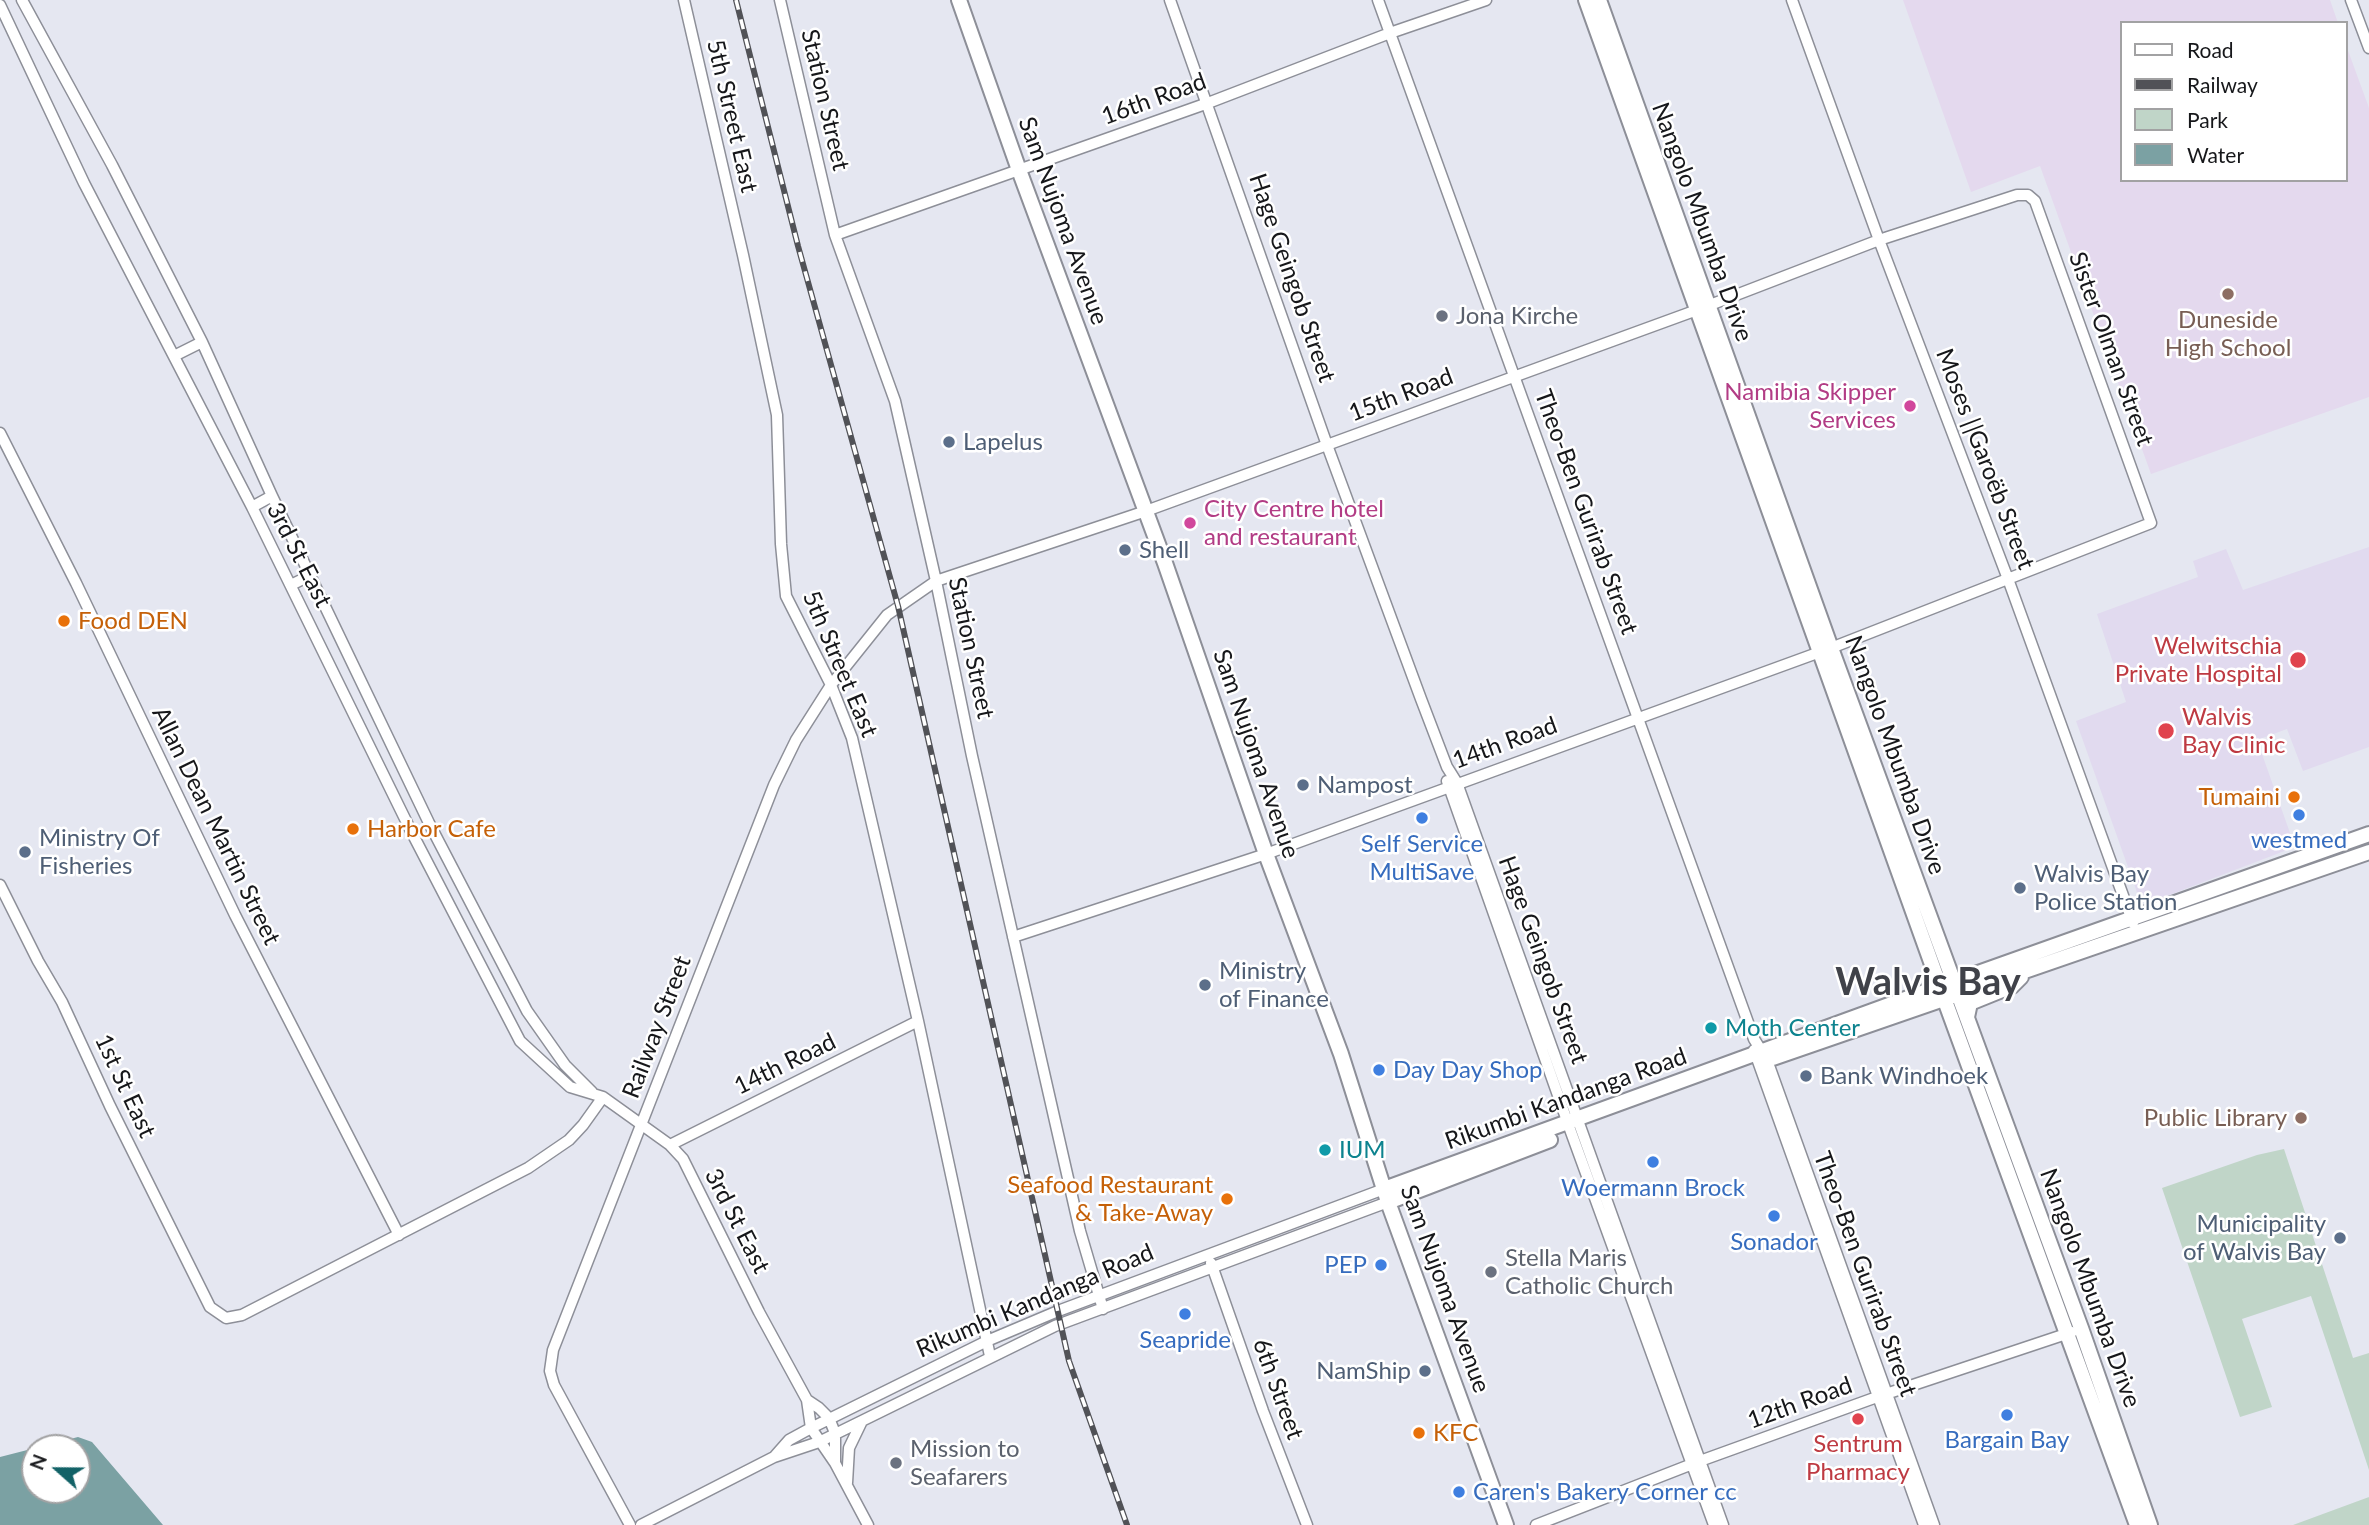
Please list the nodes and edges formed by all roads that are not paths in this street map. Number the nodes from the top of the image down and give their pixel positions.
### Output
1 (22, 0) edge
2 (684, 0) edge
3 (780, 0) edge
4 (959, 0) edge
5 (1171, 0) edge
6 (1378, 0) edge
7 (1486, 0) edge
8 (1586, 0) edge
9 (1599, 0) edge
10 (1792, 0) edge
11 (2351, 0) edge
12 (0, 5) edge
13 (1390, 33) junction
14 (2369, 48) edge
15 (1208, 103) junction
16 (1019, 170) junction
17 (835, 235) junction
18 (1879, 240) junction
19 (1703, 308) junction
20 (202, 342) junction
21 (174, 356) junction
22 (1514, 375) junction
23 (0, 433) edge
24 (1328, 445) junction
25 (272, 496) junction
26 (252, 507) junction
27 (1146, 511) junction
28 (311, 575) junction
29 (2008, 579) junction
30 (936, 581) junction
31 (291, 585) junction
32 (1826, 650) junction
33 (831, 685) junction
34 (1637, 718) junction
35 (1452, 785) junction
36 (2369, 834) edge
37 (2369, 852) edge
38 (1266, 854) junction
39 (0, 885) edge
40 (2131, 919) junction
41 (2137, 934) junction
42 (1013, 937) junction
43 (2026, 971) junction
44 (1949, 990) junction
45 (1967, 1017) junction
46 (918, 1021) junction
47 (1761, 1057) junction
48 (598, 1095) junction
49 (642, 1124) junction
50 (1574, 1126) junction
51 (670, 1144) junction
52 (1386, 1196) junction
53 (399, 1235) junction
54 (1207, 1255) junction
55 (1212, 1267) junction
56 (1100, 1296) junction
57 (1103, 1309) junction
58 (2074, 1331) junction
59 (987, 1341) junction
60 (990, 1356) junction
61 (1881, 1395) junction
62 (807, 1401) junction
63 (829, 1418) junction
64 (862, 1420) junction
65 (811, 1428) junction
66 (835, 1433) junction
67 (819, 1442) junction
68 (774, 1457) junction
69 (835, 1463) junction
70 (1696, 1463) junction
71 (847, 1486) junction
72 (630, 1525) edge
73 (641, 1525) edge
74 (869, 1525) edge
75 (1307, 1525) edge
76 (1506, 1525) edge
77 (1536, 1525) edge
78 (1714, 1525) edge
79 (1723, 1525) edge
80 (1924, 1525) edge
81 (1934, 1525) edge
82 (2137, 1525) edge
83 (2150, 1525) edge

1 - 20 street, 3rd St East
2 - 33 street, 5th Street East
3 - 17 street, Station Street
4 - 16 main road, Sam Nujoma Avenue
5 - 15 street, Hage Geingob Street
6 - 13 street, Theo-Ben Gurirab Street
7 - 13 street, 16th Road
8 - 19 main road, Nangolo Mbumba Drive
9 - 19 main road, Nangolo Mbumba Drive
10 - 18 street, Moses ǁGaroëb Street
11 - 14 street
12 - 21 street, 3rd St East
13 - 15 street, 16th Road
13 - 22 street, Theo-Ben Gurirab Street
15 - 16 street, 16th Road
15 - 24 street, Hage Geingob Street
16 - 17 street, 16th Road
16 - 27 main road, Sam Nujoma Avenue
17 - 30 street, Station Street
18 - 19 street, 15th Road
18 - 29 street, Moses ǁGaroëb Street
18 - 29 street, Sister Olman Street
19 - 22 street, 15th Road
19 - 32 main road, Nangolo Mbumba Drive
20 - 21 street
20 - 25 street, 3rd St East
21 - 26 street, 3rd St East
22 - 24 street, 15th Road
22 - 34 street, Theo-Ben Gurirab Street
23 - 53 street, Allan Dean Martin Street
24 - 27 street, 15th Road
24 - 35 street, Hage Geingob Street
25 - 26 street
25 - 28 street, 3rd St East
26 - 31 street, 3rd St East
27 - 30 street, 15th Road
27 - 38 main road, Sam Nujoma Avenue
28 - 31 street
28 - 48 street, 3rd St East
29 - 32 street, 14th Road
29 - 40 street, Moses ǁGaroëb Street
30 - 33 street, Railway Street
30 - 42 street, Station Street
31 - 48 street, 3rd St East
32 - 34 street, 14th Road
32 - 44 main road, Nangolo Mbumba Drive
33 - 46 street, 5th Street East
33 - 49 street, Railway Street
34 - 35 street, 14th Road
34 - 47 street, Theo-Ben Gurirab Street
35 - 38 street, 14th Road
35 - 50 street, Hage Geingob Street
36 - 40 main road, Rikumbi Kandanga Road
37 - 41 main road, Rikumbi Kandanga Road
38 - 42 street, 14th Road
38 - 52 main road, Sam Nujoma Avenue
39 - 53 street, 1st St East
40 - 41 street, Moses ǁGaroëb Street
40 - 44 main road, Rikumbi Kandanga Road
41 - 43 main road, Rikumbi Kandanga Road
42 - 56 street, Station Street
43 - 44 main road, Rikumbi Kandanga Road
43 - 45 main road
44 - 45 main road, Nangolo Mbumba Drive
44 - 47 main road, Rikumbi Kandanga Road
44 - 58 main road, Nangolo Mbumba Drive
45 - 58 main road, Nangolo Mbumba Drive
46 - 51 street, 14th Road
46 - 59 street, 5th Street East
47 - 50 main road, Rikumbi Kandanga Road
47 - 61 street, Theo-Ben Gurirab Street
48 - 49 street, 3rd St East
48 - 53 street
49 - 51 street, 3rd St East
49 - 72 street, Railway Street
50 - 52 main road, Rikumbi Kandanga Road
50 - 70 street, Hage Geingob Street
51 - 62 street, 3rd St East
52 - 54 street, Rikumbi Kandanga Road
52 - 55 street, Rikumbi Kandanga Road
52 - 76 main road, Sam Nujoma Avenue
54 - 55 street, 6th Street
54 - 56 street, Rikumbi Kandanga Road
55 - 57 street, Rikumbi Kandanga Road
55 - 75 street, 6th Street
56 - 57 street, Station Street
56 - 59 street, Rikumbi Kandanga Road
57 - 60 street, Rikumbi Kandanga Road
58 - 61 street, 12th Road
58 - 82 main road, Nangolo Mbumba Drive
58 - 83 main road, Nangolo Mbumba Drive
59 - 60 street, 5th Street East
59 - 63 street, Rikumbi Kandanga Road
60 - 64 street, Rikumbi Kandanga Road
61 - 70 street, 12th Road
61 - 80 street, Theo-Ben Gurirab Street
61 - 81 street, Theo-Ben Gurirab Street
62 - 63 street, 3rd St East
62 - 65 street, 3rd St East
63 - 65 street, Rikumbi Kandanga Road
63 - 66 street
64 - 66 street, Rikumbi Kandanga Road
64 - 71 street
65 - 67 street
65 - 68 street
66 - 67 street, Rikumbi Kandanga Road
66 - 69 street
67 - 68 street
67 - 69 street
68 - 73 street
69 - 71 street
70 - 77 street, 12th Road
70 - 78 street, Hage Geingob Street
70 - 79 street, Hage Geingob Street
71 - 74 street

